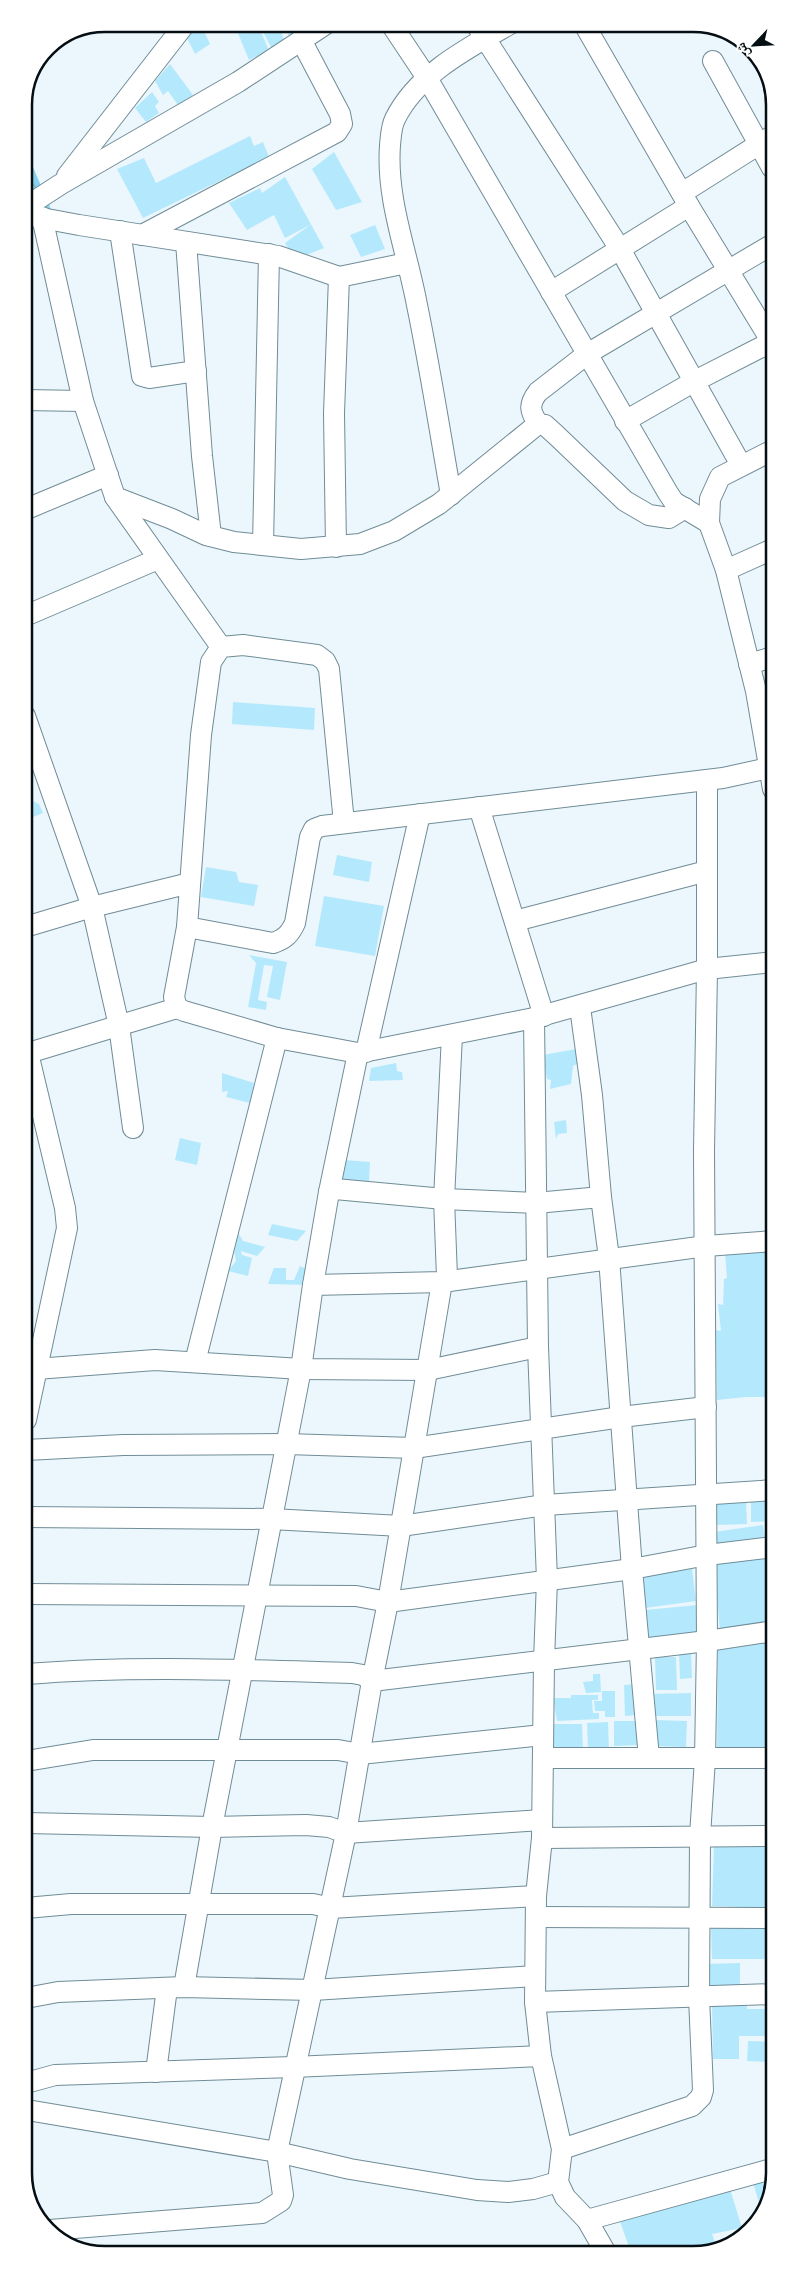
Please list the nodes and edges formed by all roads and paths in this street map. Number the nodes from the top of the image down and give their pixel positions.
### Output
1 (179, 32) edge
2 (309, 32) edge
3 (315, 32) edge
4 (397, 32) edge
5 (478, 33) edge
6 (481, 33) edge
7 (589, 33) edge
8 (713, 61) dead end
9 (426, 78) junction
10 (766, 140) edge
11 (61, 184) junction
12 (685, 200) junction
13 (33, 202) edge
14 (33, 216) edge
15 (120, 232) junction
16 (142, 235) junction
17 (186, 242) junction
18 (766, 248) edge
19 (620, 249) junction
20 (269, 254) junction
21 (407, 264) junction
22 (729, 270) junction
23 (339, 277) junction
24 (551, 292) junction
25 (657, 314) junction
26 (766, 332) edge
27 (766, 345) edge
28 (587, 354) junction
29 (196, 370) junction
30 (695, 380) junction
31 (33, 400) edge
32 (83, 400) junction
33 (625, 421) junction
34 (538, 424) junction
35 (766, 453) edge
36 (741, 465) junction
37 (108, 475) junction
38 (451, 495) junction
39 (115, 497) junction
40 (33, 506) edge
41 (684, 508) junction
42 (709, 523) junction
43 (211, 536) junction
44 (263, 545) junction
45 (336, 547) junction
46 (766, 552) edge
47 (158, 559) junction
48 (726, 570) junction
49 (33, 613) edge
50 (221, 648) junction
51 (766, 659) edge
52 (749, 664) junction
53 (33, 738) edge
54 (766, 744) edge
55 (766, 768) edge
56 (707, 780) junction
57 (479, 807) junction
58 (420, 814) junction
59 (344, 823) junction
60 (707, 871) junction
61 (190, 883) junction
62 (92, 907) junction
63 (514, 921) junction
64 (33, 925) edge
65 (187, 927) junction
66 (766, 963) edge
67 (707, 969) junction
68 (580, 1007) junction
69 (177, 1008) junction
70 (539, 1017) junction
71 (119, 1026) junction
72 (452, 1035) junction
73 (277, 1038) junction
74 (33, 1051) edge
75 (362, 1053) junction
76 (33, 1076) edge
77 (133, 1128) dead end
78 (329, 1192) junction
79 (601, 1197) junction
80 (444, 1199) junction
81 (536, 1202) junction
82 (766, 1242) edge
83 (706, 1246) junction
84 (609, 1258) junction
85 (538, 1269) junction
86 (442, 1282) junction
87 (313, 1285) junction
88 (538, 1347) junction
89 (195, 1362) junction
90 (301, 1368) junction
91 (36, 1370) junction
92 (428, 1370) junction
93 (32, 1388) edge
94 (706, 1407) junction
95 (621, 1416) junction
96 (542, 1430) junction
97 (286, 1444) junction
98 (414, 1448) junction
99 (32, 1450) edge
100 (766, 1491) edge
101 (707, 1495) junction
102 (628, 1500) junction
103 (545, 1505) junction
104 (32, 1517) edge
105 (271, 1519) junction
106 (401, 1526) junction
107 (766, 1547) edge
108 (707, 1555) junction
109 (632, 1569) junction
110 (547, 1580) junction
111 (32, 1594) edge
112 (258, 1595) junction
113 (388, 1602) junction
114 (766, 1632) edge
115 (707, 1641) junction
116 (640, 1649) junction
117 (544, 1661) junction
118 (242, 1670) junction
119 (32, 1674) edge
120 (372, 1681) junction
121 (543, 1736) junction
122 (228, 1748) junction
123 (360, 1754) junction
124 (543, 1758) junction
125 (649, 1758) junction
126 (766, 1758) edge
127 (705, 1759) junction
128 (32, 1760) edge
129 (32, 1823) edge
130 (212, 1827) junction
131 (542, 1829) junction
132 (346, 1833) junction
133 (700, 1836) junction
134 (766, 1836) edge
135 (536, 1896) junction
136 (199, 1905) junction
137 (32, 1907) edge
138 (331, 1908) junction
139 (536, 1917) junction
140 (700, 1918) junction
141 (766, 1918) edge
142 (535, 1976) junction
143 (175, 1988) junction
144 (313, 1990) junction
145 (766, 1994) edge
146 (32, 1997) edge
147 (699, 1997) junction
148 (535, 2002) junction
149 (541, 2056) junction
150 (294, 2068) junction
151 (156, 2072) junction
152 (32, 2081) edge
153 (32, 2111) edge
154 (562, 2149) junction
155 (277, 2152) junction
156 (766, 2170) edge
157 (558, 2182) junction
158 (587, 2220) junction
159 (59, 2229) edge
160 (602, 2246) edge

1 - 11 street
2 - 11 street
3 - 16 street
4 - 9 street
5 - 9 street
6 - 19 street
7 - 12 street
8 - 10 street
9 - 21 street
9 - 24 street
10 - 12 street
11 - 13 street
12 - 19 street
12 - 22 street
14 - 15 street
14 - 32 street
15 - 16 street
15 - 29 street
16 - 17 street
17 - 20 street
17 - 29 street
18 - 22 street
19 - 24 street
19 - 25 street
20 - 23 street
20 - 44 street
21 - 23 street
21 - 38 street
22 - 25 street
22 - 26 street
23 - 45 street
24 - 28 street
25 - 28 street
25 - 30 street
27 - 30 street
28 - 33 street
28 - 34 street
29 - 43 street
30 - 33 street
30 - 36 street
31 - 32 street
32 - 37 street
33 - 41 street
34 - 38 street
34 - 41 street
35 - 36 street
36 - 42 street
37 - 39 street
37 - 40 street
38 - 45 street
39 - 43 street
39 - 47 street
41 - 42 street
42 - 48 street
43 - 44 street
44 - 45 street
46 - 48 street
47 - 49 street
47 - 50 street
48 - 52 street
50 - 59 street
50 - 61 street
51 - 52 street
52 - 54 street
53 - 62 street
55 - 56 street
56 - 57 street
56 - 60 street
57 - 58 street
57 - 63 street
58 - 59 street
58 - 75 street
59 - 65 street
60 - 63 street
60 - 67 street
61 - 62 street
61 - 65 street
62 - 64 street
62 - 71 street
63 - 70 street
65 - 69 street
66 - 67 street
67 - 68 street
67 - 83 street
68 - 70 street
68 - 79 street
69 - 71 street
69 - 73 street
70 - 72 street
70 - 81 street
71 - 74 street
71 - 77 street
72 - 75 street
72 - 80 street
73 - 75 street
73 - 89 street
75 - 78 street
76 - 91 street
78 - 80 street
78 - 87 street
79 - 81 street
79 - 84 street
80 - 81 street
80 - 86 street
81 - 85 street
82 - 83 street
83 - 84 street
83 - 94 street
84 - 85 street
84 - 95 street
85 - 86 street
85 - 88 street
86 - 87 street
86 - 92 street
87 - 90 street
88 - 92 street
88 - 96 street
89 - 90 street
89 - 91 street
90 - 92 street
90 - 97 street
91 - 93 street
92 - 98 street
94 - 95 street
94 - 101 street
95 - 96 street
95 - 102 street
96 - 98 street
96 - 103 street
97 - 98 street
97 - 99 street
97 - 105 street
98 - 106 street
100 - 101 street
101 - 102 street
101 - 108 street
102 - 103 street
102 - 109 street
103 - 106 street
103 - 110 street
104 - 105 street
105 - 106 street
105 - 112 street
106 - 113 street
107 - 108 street
108 - 109 street
108 - 115 street
109 - 110 street
109 - 116 street
110 - 113 street
110 - 117 street
111 - 112 street
112 - 113 street
112 - 118 street
113 - 120 street
114 - 115 street
115 - 116 street
115 - 127 street
116 - 117 street
116 - 125 street
117 - 120 street
117 - 121 street
118 - 119 street
118 - 120 street
118 - 122 street
120 - 123 street
121 - 123 street
121 - 124 street
122 - 123 street
122 - 128 street
122 - 130 street
123 - 132 street
124 - 125 street
124 - 131 street
125 - 127 street
126 - 127 street
127 - 133 street
129 - 130 street
130 - 132 street
130 - 136 street
131 - 132 street
131 - 133 street
131 - 135 street
132 - 138 street
133 - 134 street
133 - 140 street
135 - 138 street
135 - 139 street
136 - 137 street
136 - 138 street
136 - 143 street
138 - 144 street
139 - 140 street
139 - 142 street
140 - 141 street
140 - 147 street
142 - 144 street
142 - 148 street
143 - 144 street
143 - 146 street
143 - 151 street
144 - 150 street
145 - 147 street
147 - 148 street
147 - 154 street
148 - 149 street
149 - 150 street
149 - 154 street
150 - 151 street
150 - 155 street
151 - 152 street
153 - 155 street
154 - 157 street
155 - 157 street
155 - 159 street
156 - 158 street
157 - 158 street
158 - 160 street

